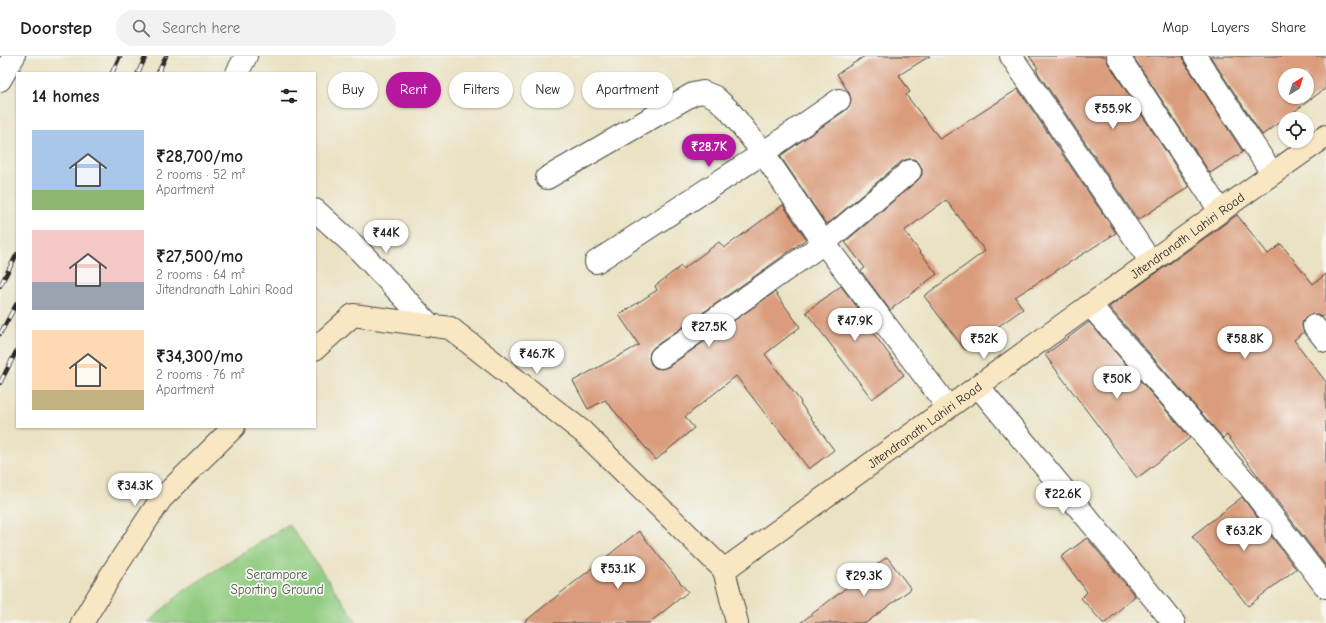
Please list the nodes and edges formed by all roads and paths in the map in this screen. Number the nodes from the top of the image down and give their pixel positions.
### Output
1 (14, 56) edge
2 (246, 56) edge
3 (1011, 56) edge
4 (1118, 56) edge
5 (1195, 56) edge
6 (238, 72) edge
7 (0, 80) edge
8 (839, 100) dead end
9 (1326, 136) edge
10 (763, 153) junction
11 (910, 171) dead end
12 (1272, 173) junction
13 (547, 178) dead end
14 (316, 211) edge
15 (1220, 211) junction
16 (824, 243) junction
17 (596, 262) dead end
18 (1151, 262) junction
19 (1090, 305) junction
20 (430, 326) junction
21 (316, 347) edge
22 (661, 357) dead end
23 (978, 386) junction
24 (948, 407) junction
25 (233, 428) edge
26 (724, 570) junction
27 (1326, 587) edge
28 (82, 623) edge
29 (737, 623) edge
30 (1174, 623) edge

1 - 7 street
2 - 6 street
3 - 18 street
4 - 15 street
5 - 12 street
8 - 10 street
9 - 12 street, Jitendranath Lahiri Road
10 - 13 street
10 - 16 street
10 - 17 street
11 - 16 street
12 - 15 street, Jitendranath Lahiri Road
14 - 20 street
15 - 18 street, Jitendranath Lahiri Road
16 - 22 street
16 - 24 street
18 - 19 street, Jitendranath Lahiri Road
19 - 23 street, Jitendranath Lahiri Road
19 - 27 street
20 - 21 street
20 - 26 street
23 - 24 street, Jitendranath Lahiri Road
23 - 30 street
24 - 26 street, Jitendranath Lahiri Road
25 - 28 street
26 - 29 street

